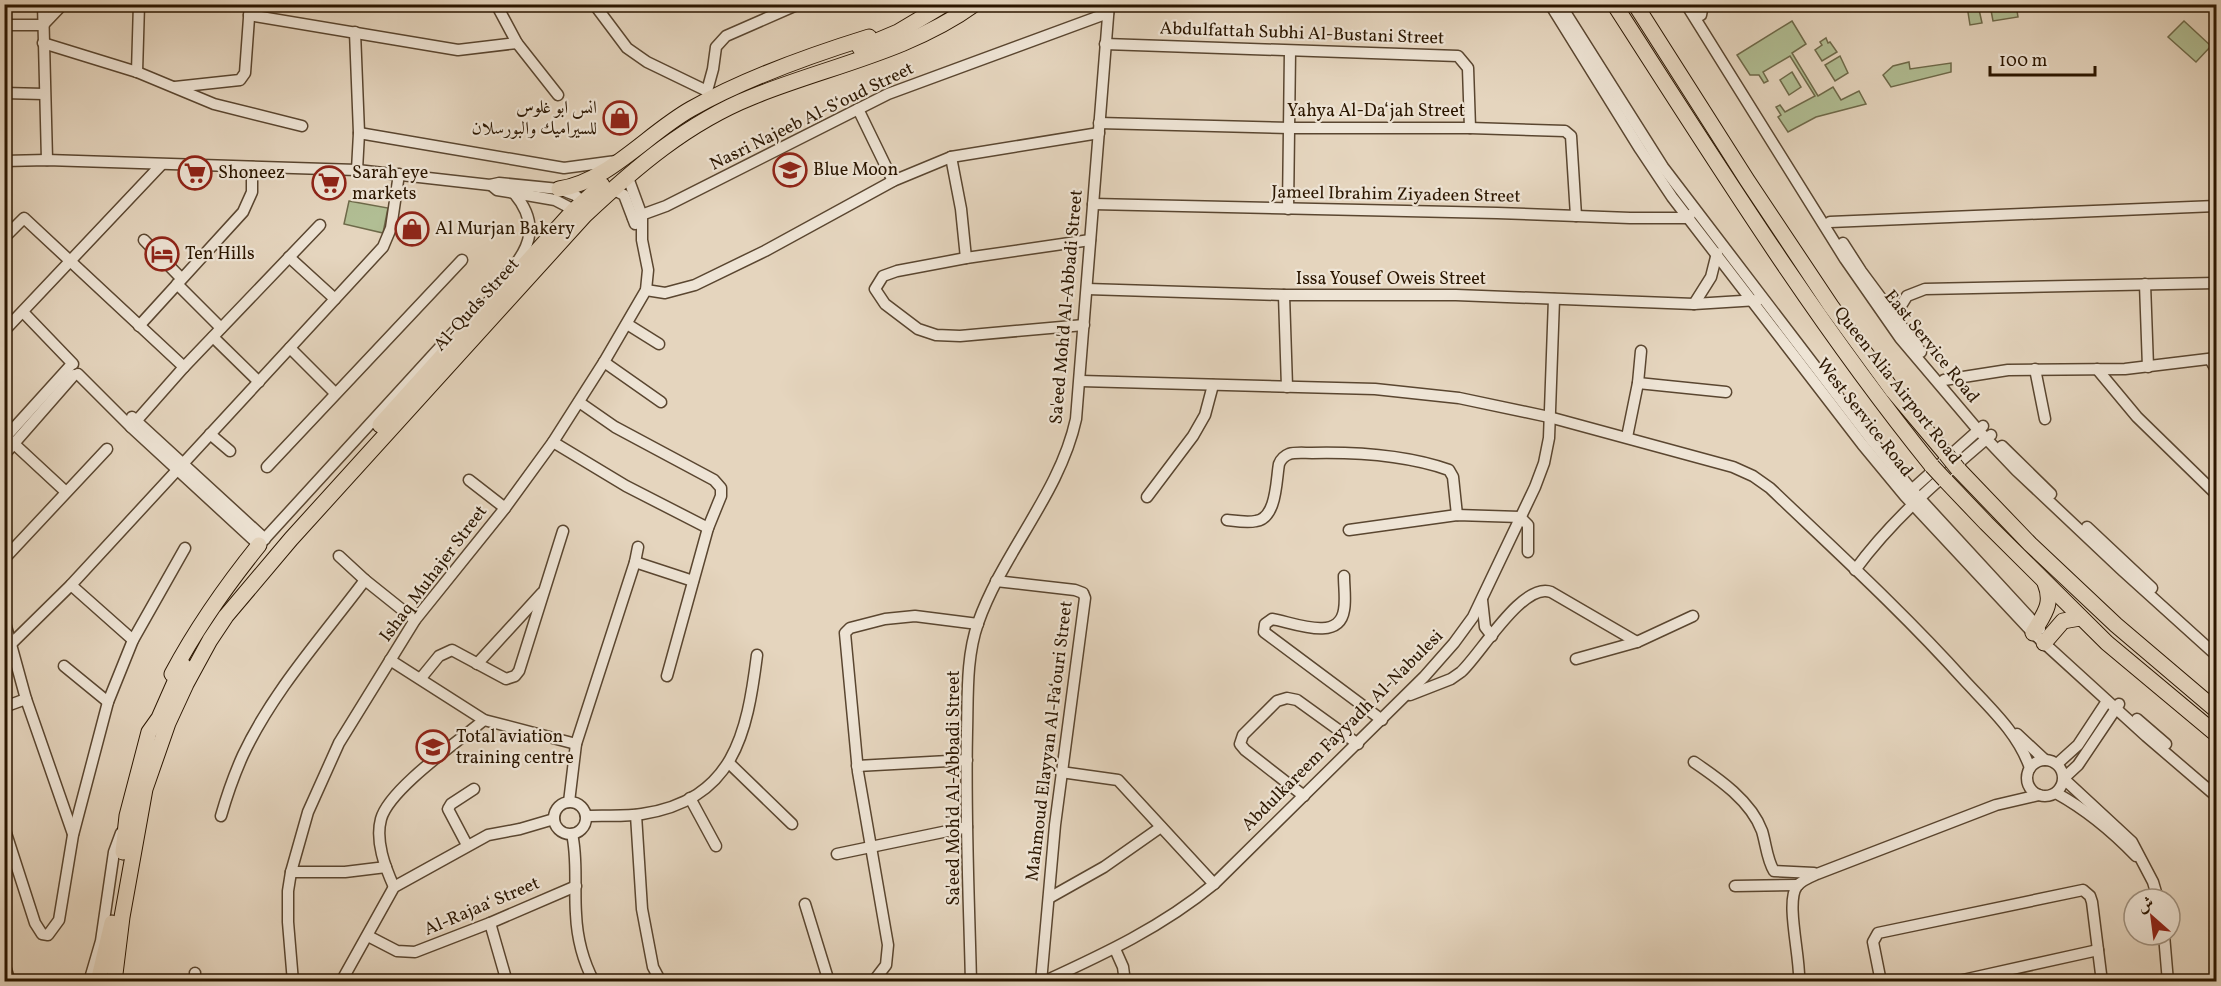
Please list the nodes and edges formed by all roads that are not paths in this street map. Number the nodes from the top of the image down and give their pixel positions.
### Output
1 (43, 4) edge
2 (63, 4) edge
3 (139, 4) edge
4 (496, 4) edge
5 (594, 4) edge
6 (799, 4) edge
7 (945, 4) edge
8 (1550, 4) edge
9 (1560, 4) edge
10 (1614, 4) edge
11 (1635, 4) edge
12 (1686, 4) edge
13 (1694, 4) edge
14 (967, 6) edge
15 (1108, 8) edge
16 (250, 10) edge
17 (1702, 10) edge
18 (4, 25) edge
19 (43, 25) junction
20 (355, 32) junction
21 (898, 32) junction
22 (44, 43) junction
23 (517, 43) junction
24 (1105, 44) junction
25 (1290, 51) junction
26 (137, 72) junction
27 (172, 88) junction
28 (4, 93) edge
29 (44, 94) junction
30 (709, 94) junction
31 (558, 95) dead end
32 (858, 109) junction
33 (302, 126) dead end
34 (1099, 128) junction
35 (1290, 128) junction
36 (1470, 128) junction
37 (359, 132) junction
38 (951, 157) junction
39 (47, 160) junction
40 (4, 161) edge
41 (617, 161) junction
42 (161, 165) junction
43 (252, 167) junction
44 (357, 170) junction
45 (399, 174) junction
46 (627, 175) junction
47 (893, 181) junction
48 (490, 185) junction
49 (559, 189) junction
50 (612, 189) junction
51 (514, 193) junction
52 (1093, 204) junction
53 (2217, 206) edge
54 (584, 209) junction
55 (1288, 209) junction
56 (1692, 214) junction
57 (1576, 216) junction
58 (638, 217) junction
59 (1830, 222) junction
60 (320, 225) dead end
61 (4, 238) edge
62 (144, 240) dead end
63 (1090, 240) junction
64 (1717, 253) junction
65 (289, 257) junction
66 (966, 258) junction
67 (462, 260) dead end
68 (72, 261) junction
69 (179, 281) junction
70 (2217, 283) edge
71 (2145, 284) junction
72 (1087, 289) junction
73 (646, 290) junction
74 (1284, 295) junction
75 (335, 299) junction
76 (1554, 299) junction
77 (1759, 300) junction
78 (1694, 304) junction
79 (22, 312) junction
80 (1894, 317) junction
81 (627, 324) junction
82 (1084, 325) junction
83 (139, 326) junction
84 (221, 328) junction
85 (4, 331) edge
86 (213, 337) junction
87 (659, 344) dead end
88 (290, 348) junction
89 (1641, 351) dead end
90 (2213, 358) edge
91 (604, 362) junction
92 (184, 367) junction
93 (2148, 367) junction
94 (2035, 369) junction
95 (2097, 369) junction
96 (75, 370) junction
97 (2217, 370) edge
98 (1944, 380) junction
99 (1081, 381) junction
100 (259, 382) junction
101 (1638, 383) junction
102 (1213, 385) junction
103 (1287, 387) junction
104 (1726, 392) dead end
105 (335, 393) junction
106 (579, 402) junction
107 (661, 402) dead end
108 (1550, 417) junction
109 (2045, 419) dead end
110 (134, 425) junction
111 (1980, 428) junction
112 (210, 434) junction
113 (1627, 437) junction
114 (1988, 437) junction
115 (8, 440) edge
116 (553, 442) junction
117 (107, 449) dead end
118 (230, 451) dead end
119 (4, 455) edge
120 (179, 466) junction
121 (267, 467) dead end
122 (469, 480) dead end
123 (66, 492) junction
124 (1908, 493) junction
125 (2217, 494) edge
126 (1147, 497) dead end
127 (1916, 502) junction
128 (505, 508) junction
129 (1457, 515) junction
130 (1520, 517) junction
131 (1227, 520) dead end
132 (708, 528) junction
133 (1349, 530) dead end
134 (562, 531) dead end
135 (262, 542) junction
136 (638, 547) dead end
137 (185, 548) dead end
138 (1528, 552) dead end
139 (339, 556) dead end
140 (4, 559) edge
141 (635, 562) junction
142 (1855, 570) junction
143 (1344, 576) dead end
144 (365, 580) junction
145 (693, 581) junction
146 (996, 581) junction
147 (2045, 583) junction
148 (70, 585) junction
149 (544, 591) junction
150 (1482, 600) junction
151 (1693, 616) dead end
152 (2080, 618) junction
153 (4, 619) edge
154 (416, 621) junction
155 (978, 624) junction
156 (2040, 635) junction
157 (1492, 636) junction
158 (133, 640) junction
159 (1637, 642) junction
160 (12, 643) junction
161 (2217, 646) edge
162 (757, 655) dead end
163 (2217, 655) edge
164 (1576, 659) dead end
165 (390, 660) junction
166 (477, 664) junction
167 (64, 666) dead end
168 (667, 676) dead end
169 (421, 678) junction
170 (180, 684) junction
171 (1404, 697) junction
172 (26, 699) junction
173 (2107, 701) junction
174 (108, 702) junction
175 (4, 707) edge
176 (2117, 707) junction
177 (2217, 710) edge
178 (484, 720) junction
179 (1382, 720) junction
180 (2010, 729) junction
181 (149, 732) junction
182 (2217, 734) edge
183 (576, 744) junction
184 (1358, 744) junction
185 (967, 760) junction
186 (2045, 760) junction
187 (1694, 762) dead end
188 (729, 763) junction
189 (2058, 764) junction
190 (857, 766) junction
191 (2030, 768) junction
192 (1061, 772) junction
193 (2064, 779) junction
194 (2028, 782) junction
195 (2217, 787) edge
196 (474, 789) dead end
197 (2056, 793) junction
198 (2039, 795) junction
199 (1304, 796) junction
200 (2217, 796) edge
201 (690, 798) junction
202 (569, 802) junction
203 (63, 804) junction
204 (82, 805) junction
205 (1996, 805) junction
206 (636, 815) junction
207 (127, 816) junction
208 (221, 816) dead end
209 (586, 816) junction
210 (554, 819) junction
211 (792, 824) dead end
212 (4, 827) edge
213 (967, 827) junction
214 (1161, 827) junction
215 (572, 834) junction
216 (73, 835) junction
217 (467, 845) junction
218 (716, 846) dead end
219 (870, 848) junction
220 (837, 854) dead end
221 (2144, 865) junction
222 (386, 867) junction
223 (291, 872) junction
224 (1817, 874) junction
225 (1214, 884) junction
226 (1798, 885) junction
227 (576, 886) junction
228 (1735, 886) dead end
229 (394, 887) junction
230 (2154, 887) edge
231 (1049, 898) junction
232 (805, 904) dead end
233 (490, 923) junction
234 (368, 936) junction
235 (2165, 947) edge
236 (1115, 949) junction
237 (2098, 951) junction
238 (4, 963) edge
239 (10, 981) edge
240 (89, 981) edge
241 (98, 981) edge
242 (114, 981) edge
243 (293, 981) edge
244 (341, 981) edge
245 (507, 981) edge
246 (594, 981) edge
247 (661, 981) edge
248 (829, 981) edge
249 (873, 981) edge
250 (972, 981) edge
251 (1042, 981) edge
252 (1125, 981) edge
253 (1799, 981) edge
254 (1881, 981) edge
255 (1954, 981) edge
256 (2102, 981) edge
257 (2168, 981) edge

1 - 19 street
2 - 19 street
3 - 26 street
4 - 23 street
5 - 30 street
6 - 30 street
7 - 21 highway, Al-Quds Street
8 - 56 street, West Service Road
9 - 56 street, West Service Road
10 - 147 highway, Queen Alia Airport Road, bridge
11 - 177 highway, Queen Alia Airport Road, bridge
12 - 111 street, East Service Road
13 - 17 street, East Service Road
14 - 46 highway, Al-Quds Street
15 - 24 street, Sa'eed Moh'd Al-Abbadi Street
15 - 32 street, Nasri Najeeb Al-S‘oud Street
16 - 20 street
16 - 27 street
17 - 59 street, East Service Road
18 - 19 street
19 - 22 street
20 - 23 street
20 - 37 street
21 - 30 highway
21 - 54 highway, Al-Quds Street
22 - 26 street
22 - 29 street
23 - 31 street
24 - 25 street, Abdulfattah Subhi Al-Bustani Street
24 - 34 street, Sa'eed Moh'd Al-Abbadi Street
25 - 35 street
25 - 36 street, Abdulfattah Subhi Al-Bustani Street
26 - 27 street
27 - 33 street
28 - 29 street
29 - 39 street
30 - 41 highway
32 - 47 street
32 - 58 street, Nasri Najeeb Al-S‘oud Street
34 - 35 street, Yahya Al-Da‘jah Street
34 - 38 street, Yahya Al-Da‘jah Street
34 - 52 street, Sa'eed Moh'd Al-Abbadi Street
35 - 36 street, Yahya Al-Da‘jah Street
35 - 55 street
36 - 57 street, Yahya Al-Da‘jah Street
37 - 41 street
37 - 44 street
38 - 47 street, Yahya Al-Da‘jah Street
38 - 66 street
39 - 40 street
39 - 42 street
41 - 49 highway
42 - 43 street
42 - 68 street
43 - 44 street
43 - 69 street
44 - 45 street
45 - 48 street
45 - 75 street
46 - 50 highway, Al-Quds Street
46 - 58 street, Ishaq Muhajer Street
47 - 73 street, Yahya Al-Da‘jah Street
48 - 49 street
48 - 51 street
49 - 54 street
50 - 54 highway, Al-Quds Street
50 - 58 street, Ishaq Muhajer Street
51 - 54 street
51 - 135 street
52 - 55 street, Jameel Ibrahim Ziyadeen Street
52 - 63 street, Sa'eed Moh'd Al-Abbadi Street
53 - 59 street
54 - 170 highway, Al-Quds Street
55 - 57 street, Jameel Ibrahim Ziyadeen Street
56 - 57 street, Jameel Ibrahim Ziyadeen Street
56 - 64 street, West Service Road
56 - 77 street, West Service Road
58 - 73 street, Ishaq Muhajer Street
59 - 80 street, East Service Road
60 - 65 street
61 - 68 street
62 - 69 street
63 - 66 street
63 - 72 street, Sa'eed Moh'd Al-Abbadi Street
64 - 77 street, West Service Road
64 - 78 street
65 - 75 street
65 - 84 street
66 - 82 street
67 - 105 street
68 - 79 street
68 - 83 street
69 - 83 street
69 - 84 street
70 - 71 street
71 - 80 street
71 - 93 street
72 - 74 street, Issa Yousef Oweis Street
72 - 82 street, Sa'eed Moh'd Al-Abbadi Street
73 - 81 street, Ishaq Muhajer Street
74 - 76 street, Issa Yousef Oweis Street
74 - 103 street
75 - 88 street
76 - 78 street, Issa Yousef Oweis Street
76 - 108 street, Abdulkareem Fayyadh Al-Nabulesi
77 - 78 street, Issa Yousef Oweis Street
77 - 124 street, West Service Road
79 - 85 street
79 - 96 street
80 - 98 street, East Service Road
81 - 87 street
81 - 91 street, Ishaq Muhajer Street
82 - 99 street, Sa'eed Moh'd Al-Abbadi Street
83 - 92 street
84 - 86 street
86 - 92 street
86 - 100 street
88 - 100 street
88 - 105 street
89 - 101 street
90 - 93 street
90 - 97 street
91 - 106 street, Ishaq Muhajer Street
91 - 107 street
92 - 110 street
93 - 95 street
94 - 95 street
94 - 98 street
94 - 109 street
95 - 125 street
96 - 110 street
96 - 115 street
98 - 111 street, East Service Road
99 - 102 street
99 - 146 street, Sa'eed Moh'd Al-Abbadi Street
100 - 112 street
101 - 104 street
101 - 113 street
102 - 103 street
102 - 126 street
103 - 108 street
105 - 121 street
106 - 116 street, Ishaq Muhajer Street
106 - 132 street
108 - 113 street
108 - 130 street, Abdulkareem Fayyadh Al-Nabulesi
110 - 120 street
111 - 114 street, East Service Road
111 - 124 street
112 - 118 street
112 - 120 street
113 - 142 street
114 - 127 street
114 - 161 street, East Service Road
114 - 163 street, East Service Road
115 - 119 street
115 - 123 street
116 - 128 street, Ishaq Muhajer Street
116 - 132 street
117 - 123 street
120 - 135 street
120 - 148 street
122 - 128 street
123 - 140 street
124 - 127 street, West Service Road
127 - 142 street
127 - 156 street, West Service Road
128 - 154 street, Ishaq Muhajer Street
129 - 130 street
129 - 131 street
129 - 133 street
130 - 138 street
130 - 150 street, Abdulkareem Fayyadh Al-Nabulesi
132 - 145 street
134 - 149 street
135 - 181 highway
136 - 141 street
137 - 158 street
139 - 144 street
141 - 145 street
141 - 183 street
142 - 180 street
143 - 179 street
144 - 154 street
144 - 208 street
145 - 168 street
146 - 155 street, Sa'eed Moh'd Al-Abbadi Street
146 - 192 street, Mahmoud Elayyan Al-Fa‘ouri Street
147 - 152 highway, Queen Alia Airport Road
147 - 156 highway
148 - 158 street
148 - 160 street
149 - 166 street
149 - 166 street
150 - 157 street
150 - 171 street, Abdulkareem Fayyadh Al-Nabulesi
151 - 159 street
152 - 156 highway
152 - 182 highway, Queen Alia Airport Road
153 - 160 street
154 - 165 street, Ishaq Muhajer Street
155 - 185 street, Sa'eed Moh'd Al-Abbadi Street
155 - 190 street
156 - 173 street, West Service Road
156 - 176 street, West Service Road
157 - 159 street
157 - 171 street
158 - 174 street
159 - 164 street
160 - 172 street
162 - 188 street
165 - 169 street
165 - 223 street, Ishaq Muhajer Street
166 - 169 street
167 - 174 street
169 - 178 street
170 - 181 highway
170 - 242 highway
171 - 179 street, Abdulkareem Fayyadh Al-Nabulesi
172 - 175 street
172 - 203 street
173 - 176 street, West Service Road
173 - 189 street
174 - 204 street
176 - 193 street
176 - 195 street, West Service Road
176 - 200 street, West Service Road
178 - 183 street
178 - 222 street
179 - 184 street, Abdulkareem Fayyadh Al-Nabulesi
180 - 186 street
180 - 191 street
181 - 207 highway
183 - 202 street
184 - 199 street, Abdulkareem Fayyadh Al-Nabulesi
184 - 199 street
185 - 190 street
185 - 213 street, Sa'eed Moh'd Al-Abbadi Street
186 - 189 street
186 - 191 street
187 - 224 street
188 - 201 street
188 - 211 street
189 - 193 street
190 - 219 street
191 - 194 street
192 - 214 street
192 - 231 street, Mahmoud Elayyan Al-Fa‘ouri Street
193 - 197 street
193 - 221 street
194 - 198 street
194 - 205 street
196 - 217 street
197 - 198 street
197 - 221 street
198 - 205 street
199 - 225 street, Abdulkareem Fayyadh Al-Nabulesi
201 - 206 street
201 - 218 street
202 - 209 street
202 - 210 street
203 - 204 street
203 - 216 street
204 - 216 street
205 - 224 street
206 - 209 street
206 - 247 street
207 - 240 street
207 - 241 highway
209 - 215 street
210 - 215 street
210 - 217 street
212 - 216 street
213 - 219 street
213 - 250 street, Sa'eed Moh'd Al-Abbadi Street
214 - 225 street
214 - 231 street
215 - 227 street
217 - 229 street
219 - 220 street
219 - 249 street
221 - 230 street
222 - 223 street
222 - 229 street
223 - 243 street, Ishaq Muhajer Street
224 - 226 street
225 - 236 street, Abdulkareem Fayyadh Al-Nabulesi
226 - 228 street
226 - 253 street
227 - 233 street, Al-Rajaa‘ Street
227 - 246 street
229 - 234 street
231 - 251 street, Mahmoud Elayyan Al-Fa‘ouri Street
232 - 248 street
233 - 234 street, Al-Rajaa‘ Street
233 - 245 street
234 - 244 street
235 - 257 street
236 - 251 street, Abdulkareem Fayyadh Al-Nabulesi
236 - 252 street
237 - 254 street
237 - 255 street
237 - 256 street
238 - 239 street

